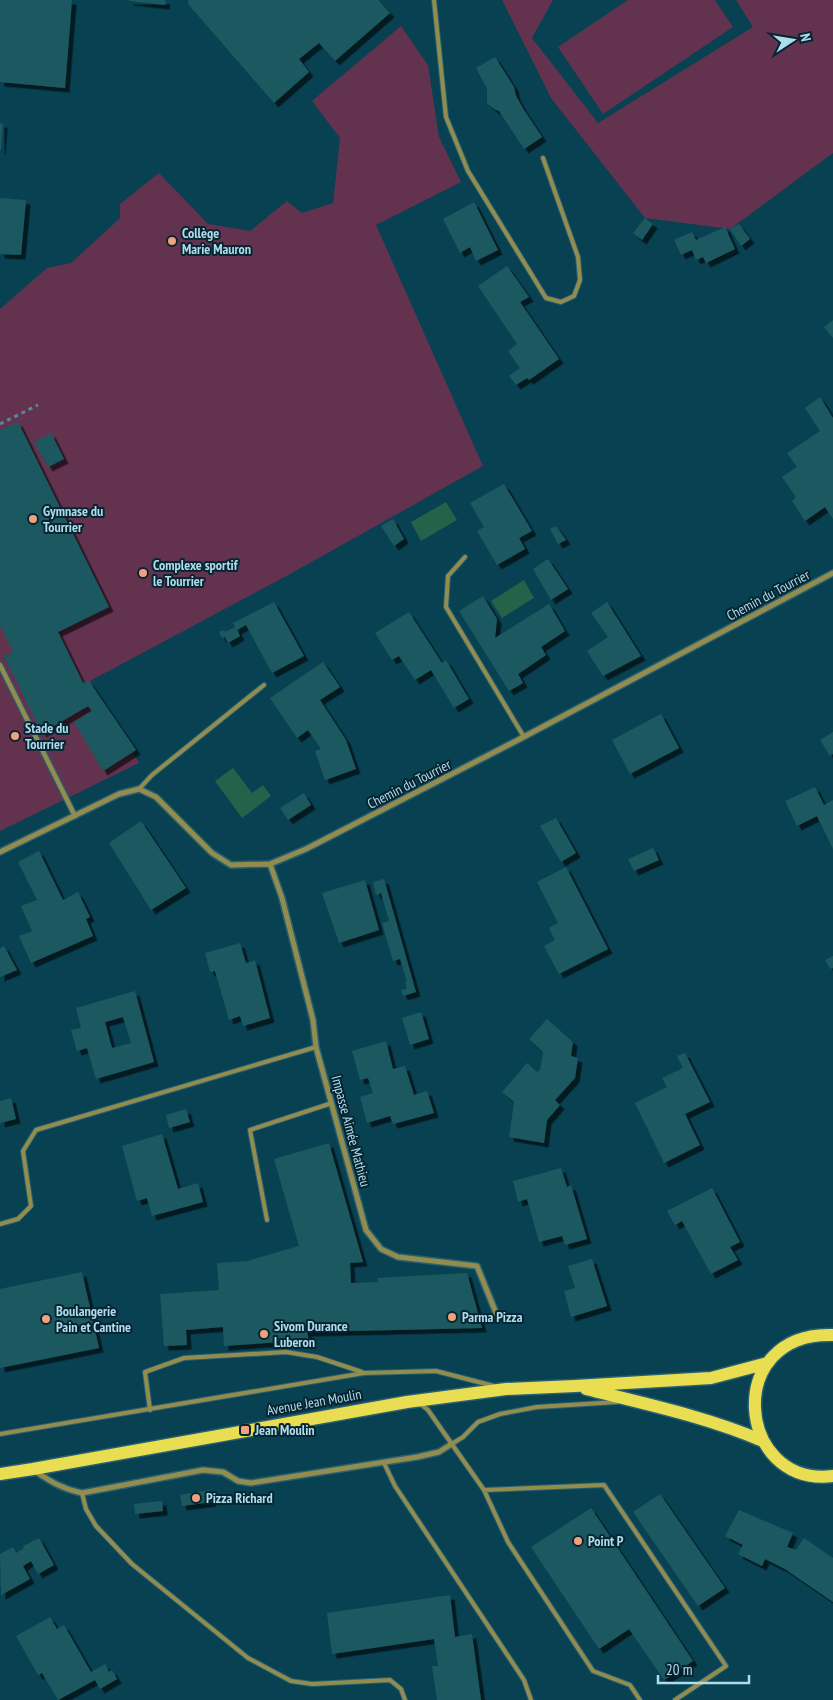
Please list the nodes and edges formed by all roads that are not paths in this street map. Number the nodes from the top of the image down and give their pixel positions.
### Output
1 (434, 0) edge
2 (543, 158) dead end
3 (466, 557) dead end
4 (833, 573) edge
5 (0, 665) edge
6 (264, 685) dead end
7 (524, 737) junction
8 (139, 789) junction
9 (75, 816) junction
10 (0, 852) edge
11 (270, 864) junction
12 (316, 1047) junction
13 (332, 1103) junction
14 (267, 1220) dead end
15 (0, 1224) edge
16 (498, 1318) dead end
17 (833, 1336) edge
18 (768, 1363) junction
19 (364, 1373) junction
20 (575, 1386) junction
21 (506, 1389) junction
22 (416, 1401) junction
23 (634, 1401) junction
24 (150, 1410) junction
25 (0, 1434) edge
26 (763, 1441) junction
27 (450, 1445) junction
28 (384, 1463) junction
29 (32, 1469) junction
30 (0, 1474) edge
31 (833, 1476) edge
32 (484, 1490) junction
33 (82, 1493) junction
34 (405, 1700) edge
35 (531, 1700) edge
36 (640, 1700) edge
37 (675, 1700) edge

1 - 2 lane
3 - 7 lane
4 - 7 street, Chemin du Tourrier
5 - 9 street
6 - 8 lane
7 - 11 street, Chemin du Tourrier
8 - 9 street
8 - 11 street, Chemin du Tourrier
9 - 10 street
11 - 12 street, Impasse Aimée Mathieu
12 - 13 street, Impasse Aimée Mathieu
12 - 15 lane
13 - 14 lane
13 - 16 street, Impasse Aimée Mathieu
17 - 18 main road
18 - 20 main road, Avenue Jean Moulin
18 - 26 main road
19 - 21 lane
19 - 24 lane
19 - 24 lane
20 - 21 main road, Avenue Jean Moulin
20 - 23 main road, Avenue Jean Moulin
21 - 22 main road, Avenue Jean Moulin
22 - 27 lane
22 - 29 main road, Avenue Jean Moulin
23 - 26 main road, Avenue Jean Moulin
23 - 27 lane
24 - 25 lane
26 - 31 main road
27 - 28 street
27 - 32 lane
28 - 33 street
28 - 35 lane
29 - 30 main road, Avenue Jean Moulin
29 - 33 street
32 - 36 lane
32 - 37 lane
33 - 34 lane

